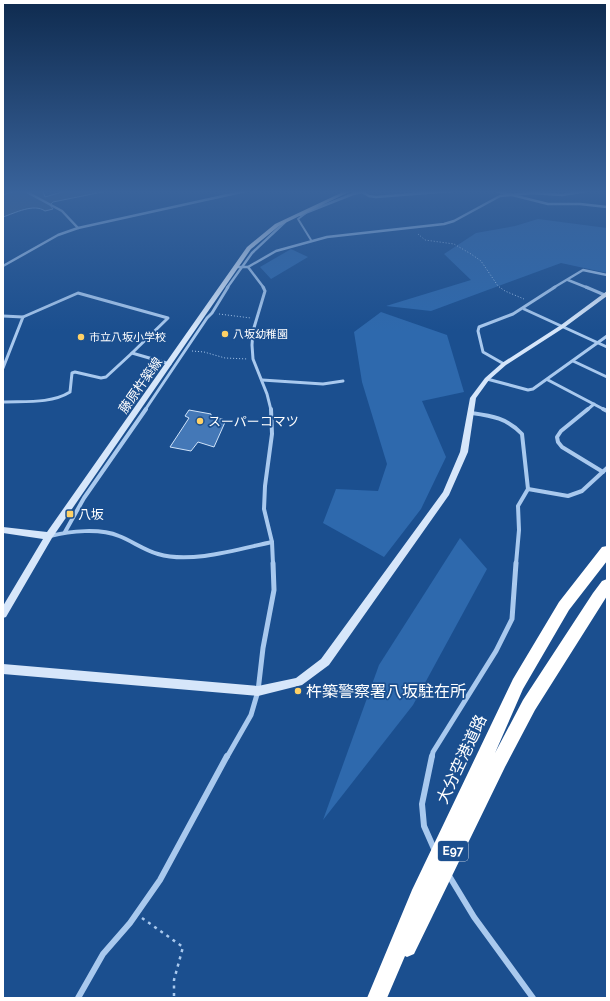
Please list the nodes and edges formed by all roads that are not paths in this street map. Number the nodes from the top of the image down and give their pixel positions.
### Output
1 (53, 238) edge
2 (262, 238) edge
3 (265, 238) edge
4 (323, 238) edge
5 (311, 240) joint
6 (3, 266) edge
7 (238, 266) junction
8 (248, 267) junction
9 (607, 275) edge
10 (568, 280) junction
11 (606, 295) edge
12 (524, 309) junction
13 (3, 316) edge
14 (23, 317) junction
15 (563, 326) junction
16 (607, 336) edge
17 (597, 343) junction
18 (607, 347) edge
19 (132, 353) junction
20 (573, 361) junction
21 (170, 364) junction
22 (504, 364) junction
23 (3, 368) edge
24 (607, 377) edge
25 (487, 379) junction
26 (262, 380) junction
27 (548, 380) junction
28 (343, 381) dead end
29 (3, 402) edge
30 (594, 404) junction
31 (607, 411) edge
32 (471, 413) junction
33 (607, 468) edge
34 (603, 472) junction
35 (528, 489) junction
36 (3, 530) edge
37 (65, 532) junction
38 (49, 536) junction
39 (272, 542) junction
40 (607, 551) edge
41 (607, 585) edge
42 (3, 614) edge
43 (3, 669) edge
44 (258, 691) junction
45 (78, 998) edge
46 (377, 998) edge
47 (382, 998) edge
48 (533, 998) edge

1 - 6 street
2 - 7 main road, 藤原杵築線
3 - 7 street
4 - 5 street
5 - 8 street
7 - 8 street
7 - 21 main road, 藤原杵築線
7 - 37 street
8 - 26 street
9 - 10 street
10 - 11 street
10 - 12 street
11 - 15 main road
12 - 15 street
12 - 22 street
13 - 14 street
14 - 19 street
14 - 23 street
15 - 17 street
15 - 22 main road
16 - 17 street
17 - 18 street
17 - 20 street
19 - 21 street
19 - 29 street
20 - 24 street
20 - 27 street
21 - 38 main road, 藤原杵築線
22 - 25 main road
25 - 27 street
25 - 32 main road
26 - 28 street
26 - 39 street
27 - 30 street
30 - 31 street
30 - 34 street
32 - 35 street
32 - 44 main road
33 - 34 street
34 - 35 street
35 - 48 street
36 - 38 main road
37 - 38 street
37 - 39 street
38 - 42 main road, 藤原杵築線
39 - 44 street
40 - 46 highway, 大分空港道路 / E97
41 - 47 highway, E97
43 - 44 main road
44 - 45 street

